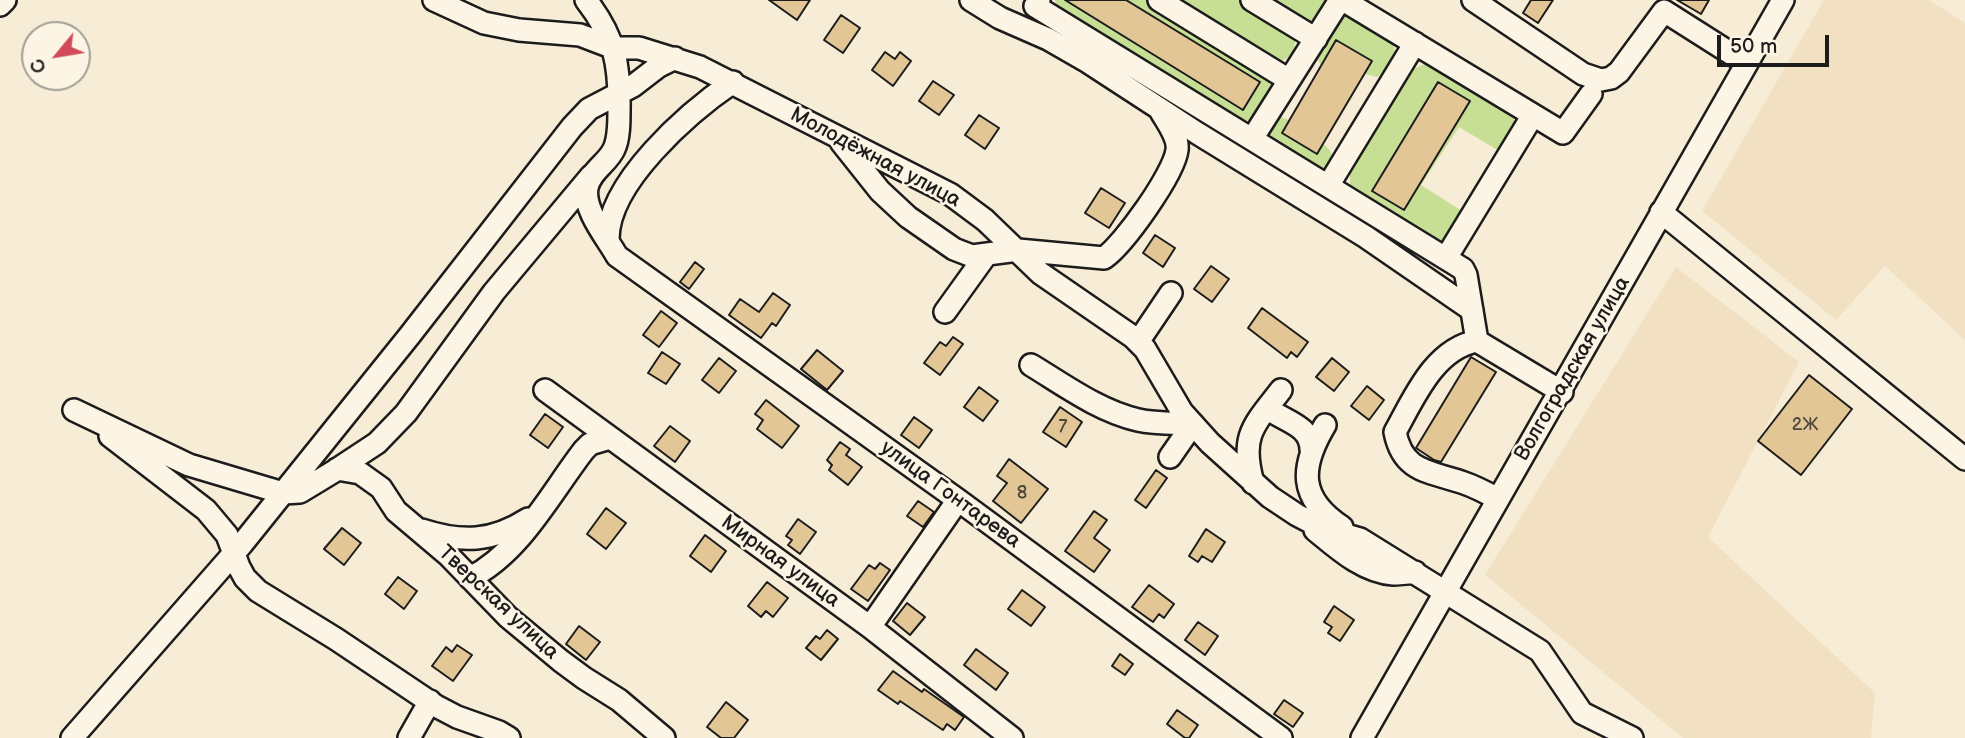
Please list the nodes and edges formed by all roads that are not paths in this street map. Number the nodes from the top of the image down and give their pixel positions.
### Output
1 (5, 0) edge
2 (434, 0) edge
3 (586, 0) edge
4 (971, 0) edge
5 (1039, 0) edge
6 (1159, 0) edge
7 (1252, 0) edge
8 (1342, 0) edge
9 (1473, 0) edge
10 (1783, 0) edge
11 (0, 5) edge
12 (1663, 6) edge
13 (1316, 39) junction
14 (1415, 43) junction
15 (614, 48) junction
16 (675, 58) junction
17 (1746, 63) junction
18 (647, 77) junction
19 (1289, 80) junction
20 (733, 82) junction
21 (1587, 84) junction
22 (620, 92) junction
23 (1159, 108) junction
24 (1533, 115) junction
25 (835, 135) junction
26 (1252, 139) junction
27 (614, 149) junction
28 (593, 175) junction
29 (1328, 186) junction
30 (1661, 212) junction
31 (593, 218) junction
32 (552, 222) junction
33 (612, 248) junction
34 (1018, 250) junction
35 (986, 255) junction
36 (1446, 258) junction
37 (1171, 293) dead end
38 (1472, 310) junction
39 (945, 312) dead end
40 (1476, 341) junction
41 (1138, 342) junction
42 (1031, 365) dead end
43 (545, 390) dead end
44 (1281, 390) dead end
45 (1562, 392) junction
46 (1267, 408) junction
47 (1193, 424) junction
48 (1325, 425) dead end
49 (610, 438) junction
50 (377, 443) junction
51 (1311, 450) junction
52 (1170, 457) dead end
53 (1965, 459) edge
54 (337, 469) junction
55 (375, 483) junction
56 (1253, 483) junction
57 (282, 493) junction
58 (1498, 499) junction
59 (958, 500) junction
60 (539, 513) junction
61 (1297, 515) junction
62 (413, 527) junction
63 (1360, 539) junction
64 (234, 554) junction
65 (1415, 572) junction
66 (470, 578) junction
67 (1445, 591) junction
68 (870, 627) junction
69 (430, 701) junction
70 (72, 738) edge
71 (409, 738) edge
72 (509, 738) edge
73 (664, 738) edge
74 (1012, 738) edge
75 (1281, 738) edge
76 (1362, 738) edge
77 (1632, 738) edge

1 - 11 street
2 - 15 street, Молодёжная улица
3 - 15 street
4 - 23 street
5 - 26 street
6 - 19 street
7 - 13 street
8 - 13 street
8 - 14 street
9 - 21 street
10 - 17 street, Волгоградская улица
12 - 17 street
12 - 21 street
13 - 19 street
14 - 24 street
14 - 29 street
15 - 16 street, Молодёжная улица
15 - 22 street
16 - 18 street
16 - 20 street, Молодёжная улица
17 - 30 street, Волгоградская улица
18 - 22 street
18 - 27 street
19 - 26 street
20 - 25 street, Молодёжная улица
20 - 33 street
21 - 24 street
22 - 27 street
22 - 57 street
23 - 34 street
23 - 38 street
24 - 36 street
25 - 34 street, Молодёжная улица
25 - 35 street
26 - 29 street
27 - 28 street
28 - 31 street
28 - 32 street
29 - 36 street
30 - 45 street, Волгоградская улица
30 - 53 street
31 - 32 street
31 - 33 street
32 - 50 street
33 - 59 street, улица Гонтарева
34 - 35 street
34 - 41 street, Молодёжная улица
35 - 39 street
36 - 38 street
37 - 41 street
38 - 40 street
40 - 45 street
40 - 58 street
41 - 47 street, Молодёжная улица
42 - 47 street
43 - 49 street, Мирная улица
44 - 46 street
45 - 58 street, Волгоградская улица
46 - 51 street
46 - 56 street
47 - 52 street
47 - 56 street, Молодёжная улица
48 - 51 street
49 - 60 street
49 - 68 street, Мирная улица
50 - 54 street
50 - 55 street
51 - 63 street
54 - 55 street
54 - 57 street
55 - 62 street, Тверская улица
56 - 61 street, Молодёжная улица
57 - 64 street
57 - 64 street
58 - 67 street, Волгоградская улица
59 - 68 street
59 - 75 street, улица Гонтарева
60 - 62 street
60 - 66 street
61 - 63 street, Молодёжная улица
61 - 65 street
62 - 66 street, Тверская улица
63 - 65 street, Молодёжная улица
64 - 69 street
64 - 70 street
65 - 67 street, Молодёжная улица
66 - 73 street, Тверская улица
67 - 76 street, Волгоградская улица
67 - 77 street, Молодёжная улица
68 - 74 street, Мирная улица
69 - 71 street
69 - 72 street

